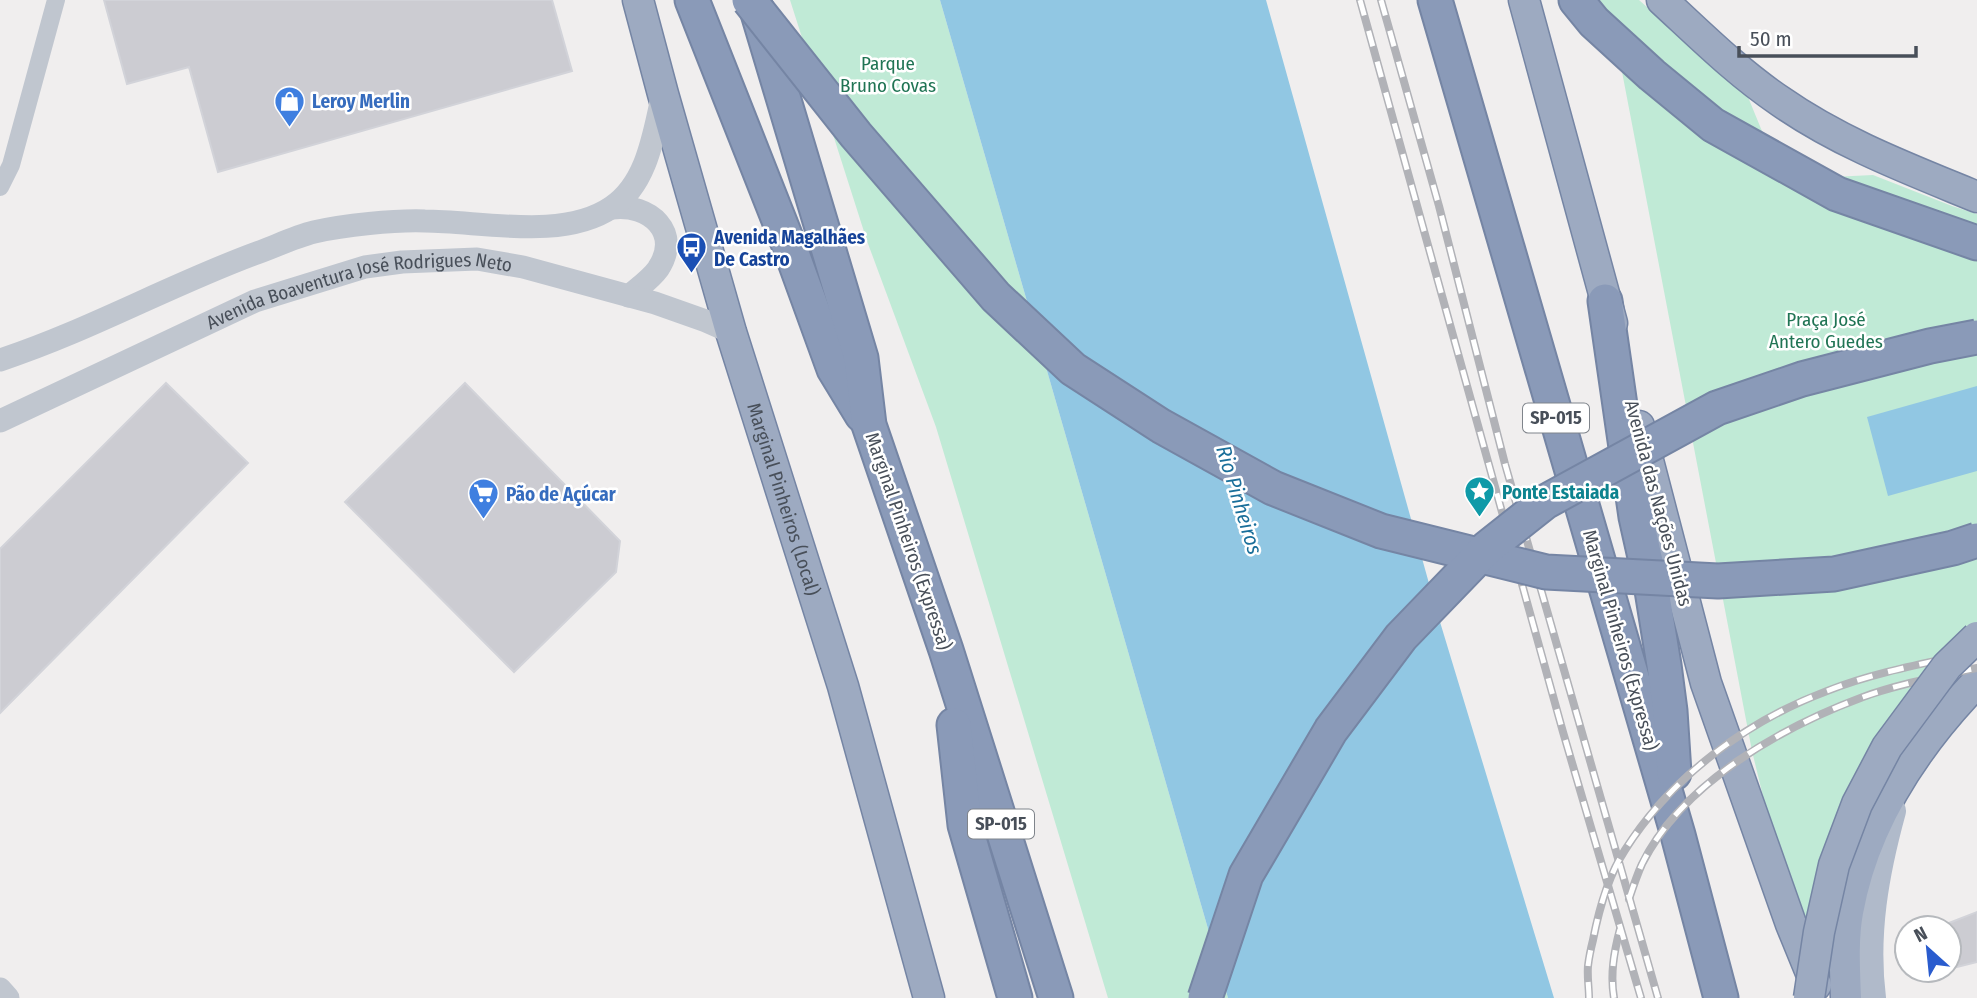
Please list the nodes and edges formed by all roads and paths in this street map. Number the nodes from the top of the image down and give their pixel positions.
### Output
1 (56, 0) edge
2 (638, 0) edge
3 (692, 0) edge
4 (752, 0) edge
5 (1435, 0) edge
6 (1524, 0) edge
7 (1576, 0) edge
8 (1662, 0) edge
9 (663, 94) junction
10 (0, 187) edge
11 (1977, 197) edge
12 (612, 208) junction
13 (1977, 243) edge
14 (629, 296) junction
15 (1605, 301) junction
16 (731, 332) junction
17 (1977, 337) edge
18 (0, 360) edge
19 (0, 421) edge
20 (869, 425) junction
21 (1977, 540) edge
22 (1977, 637) edge
23 (946, 650) junction
24 (1977, 682) edge
25 (1901, 776) junction
26 (1678, 835) junction
27 (0, 989) edge
28 (8, 998) edge
29 (929, 998) edge
30 (1016, 998) edge
31 (1056, 998) edge
32 (1205, 998) edge
33 (1721, 998) edge
34 (1809, 998) edge
35 (1822, 998) edge
36 (1846, 998) edge
37 (1872, 998) edge

1 - 10 street
2 - 9 highway, Marginal Pinheiros (Local)
3 - 20 highway
4 - 20 highway, Marginal Pinheiros (Expressa) / SP-015
4 - 21 highway, bridge
5 - 26 highway, Marginal Pinheiros (Expressa) / SP-015
6 - 15 highway, Avenida das Nações Unidas
7 - 13 highway
8 - 11 highway
9 - 12 street
9 - 16 highway, Marginal Pinheiros (Local)
12 - 14 street
12 - 18 street
14 - 16 street, Avenida Boaventura José Rodrigues Neto
14 - 19 street, Avenida Boaventura José Rodrigues Neto
15 - 26 highway
15 - 35 highway, Avenida das Nações Unidas
16 - 29 highway, Marginal Pinheiros (Local)
17 - 32 highway, bridge
20 - 23 highway, Marginal Pinheiros (Expressa) / SP-015
22 - 34 highway, bridge
23 - 30 highway
23 - 31 highway, Marginal Pinheiros (Expressa) / SP-015
24 - 25 highway
25 - 36 highway
25 - 37 main road
26 - 33 highway, Marginal Pinheiros (Expressa) / SP-015
27 - 28 street

